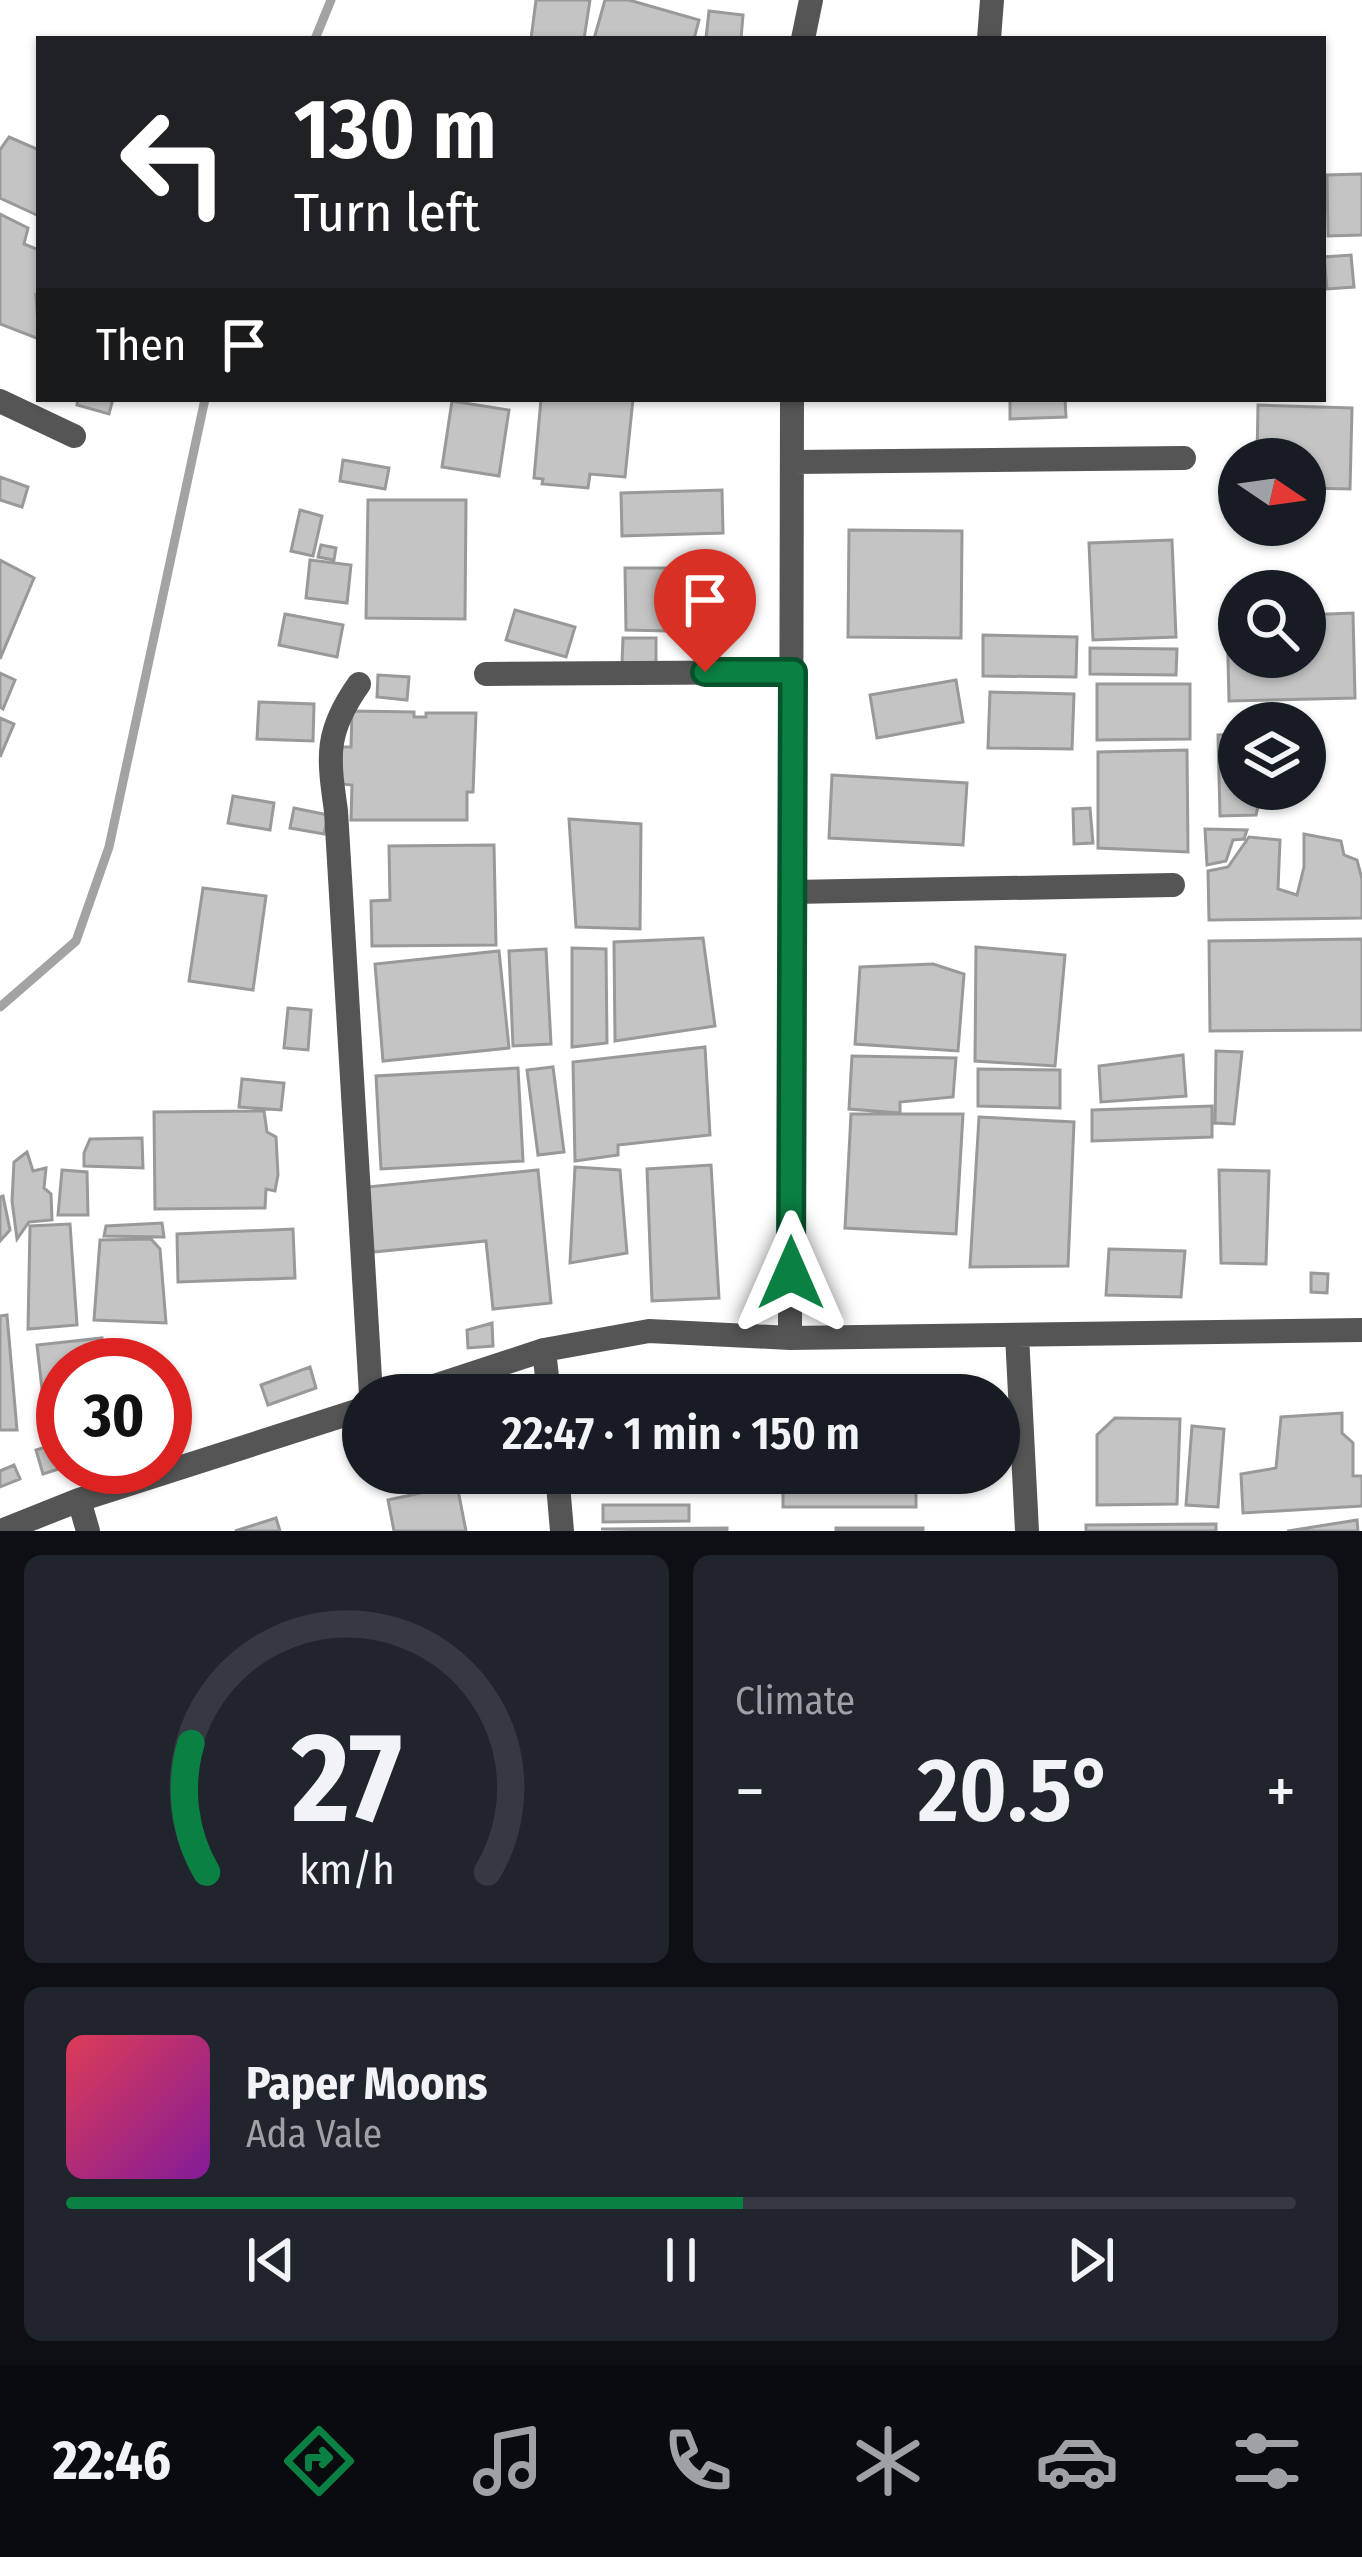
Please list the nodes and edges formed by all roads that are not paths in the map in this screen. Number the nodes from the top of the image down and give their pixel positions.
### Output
1 (811, 0) edge
2 (992, 0) edge
3 (804, 36) edge
4 (989, 36) edge
5 (0, 401) edge
6 (792, 402) edge
7 (74, 436) dead end
8 (1184, 458) dead end
9 (793, 462) junction
10 (793, 672) junction
11 (486, 674) dead end
12 (358, 684) dead end
13 (1173, 885) dead end
14 (792, 892) junction
15 (1362, 1330) edge
16 (1017, 1335) junction
17 (790, 1338) junction
18 (544, 1350) junction
19 (370, 1374) edge
20 (471, 1374) edge
21 (547, 1374) edge
22 (342, 1416) edge
23 (558, 1494) edge
24 (79, 1500) junction
25 (1, 1531) edge
26 (88, 1531) edge
27 (562, 1531) edge
28 (1027, 1531) edge

1 - 3 street
2 - 4 street
5 - 7 street
6 - 9 street
8 - 9 street
9 - 10 street
10 - 11 street
10 - 14 street
12 - 19 street
13 - 14 street
14 - 17 street
15 - 16 street
16 - 17 street
16 - 28 street
17 - 18 street
18 - 20 street
18 - 21 street
22 - 24 street
23 - 27 street
24 - 25 street
24 - 26 street

